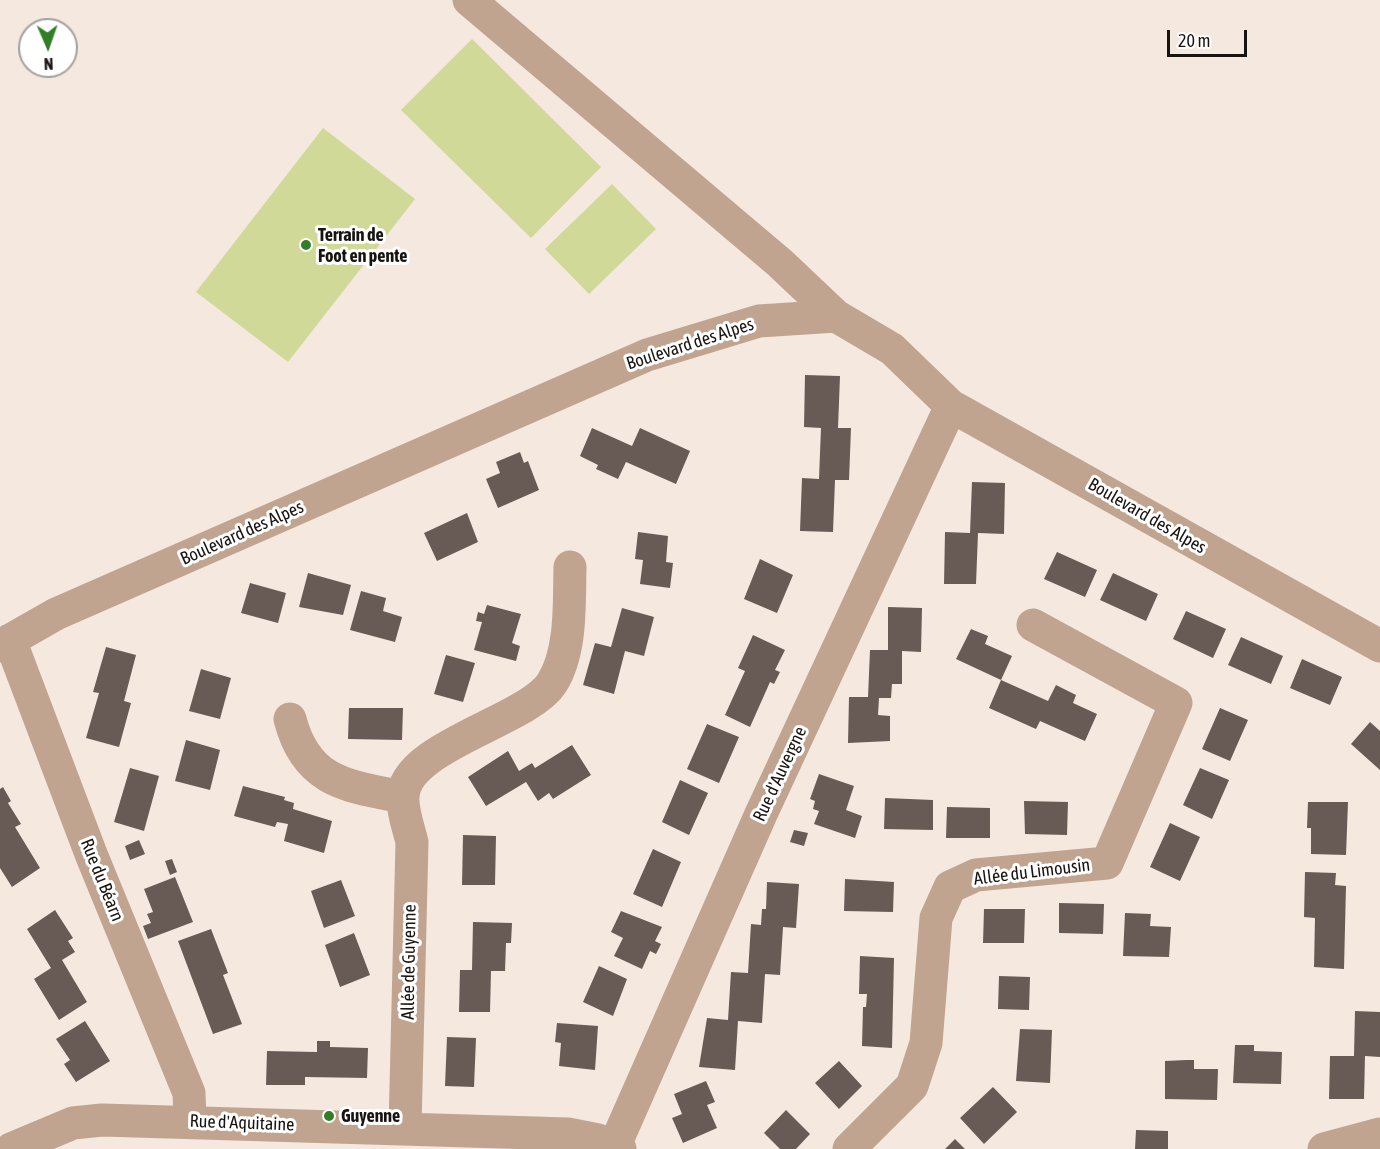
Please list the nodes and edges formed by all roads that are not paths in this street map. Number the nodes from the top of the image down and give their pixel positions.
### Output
1 (469, 0) edge
2 (836, 316) junction
3 (951, 406) junction
4 (570, 567) dead end
5 (1033, 625) dead end
6 (5, 643) edge
7 (1380, 646) edge
8 (290, 719) dead end
9 (403, 797) junction
10 (190, 1121) junction
11 (405, 1128) junction
12 (1380, 1134) edge
13 (618, 1147) edge
14 (11, 1149) edge
15 (849, 1149) edge
16 (1324, 1149) edge

1 - 2 street
2 - 3 street, Boulevard des Alpes
2 - 6 street, Boulevard des Alpes
3 - 7 street, Boulevard des Alpes
3 - 13 street, Rue d'Auvergne
4 - 9 street
5 - 15 street, Allée du Limousin
6 - 10 street, Rue du Béarn
8 - 9 street
9 - 11 street, Allée de Guyenne
10 - 11 street, Rue d'Aquitaine
10 - 14 street, Rue d'Aquitaine
11 - 13 street, Rue d'Aquitaine
12 - 16 street

